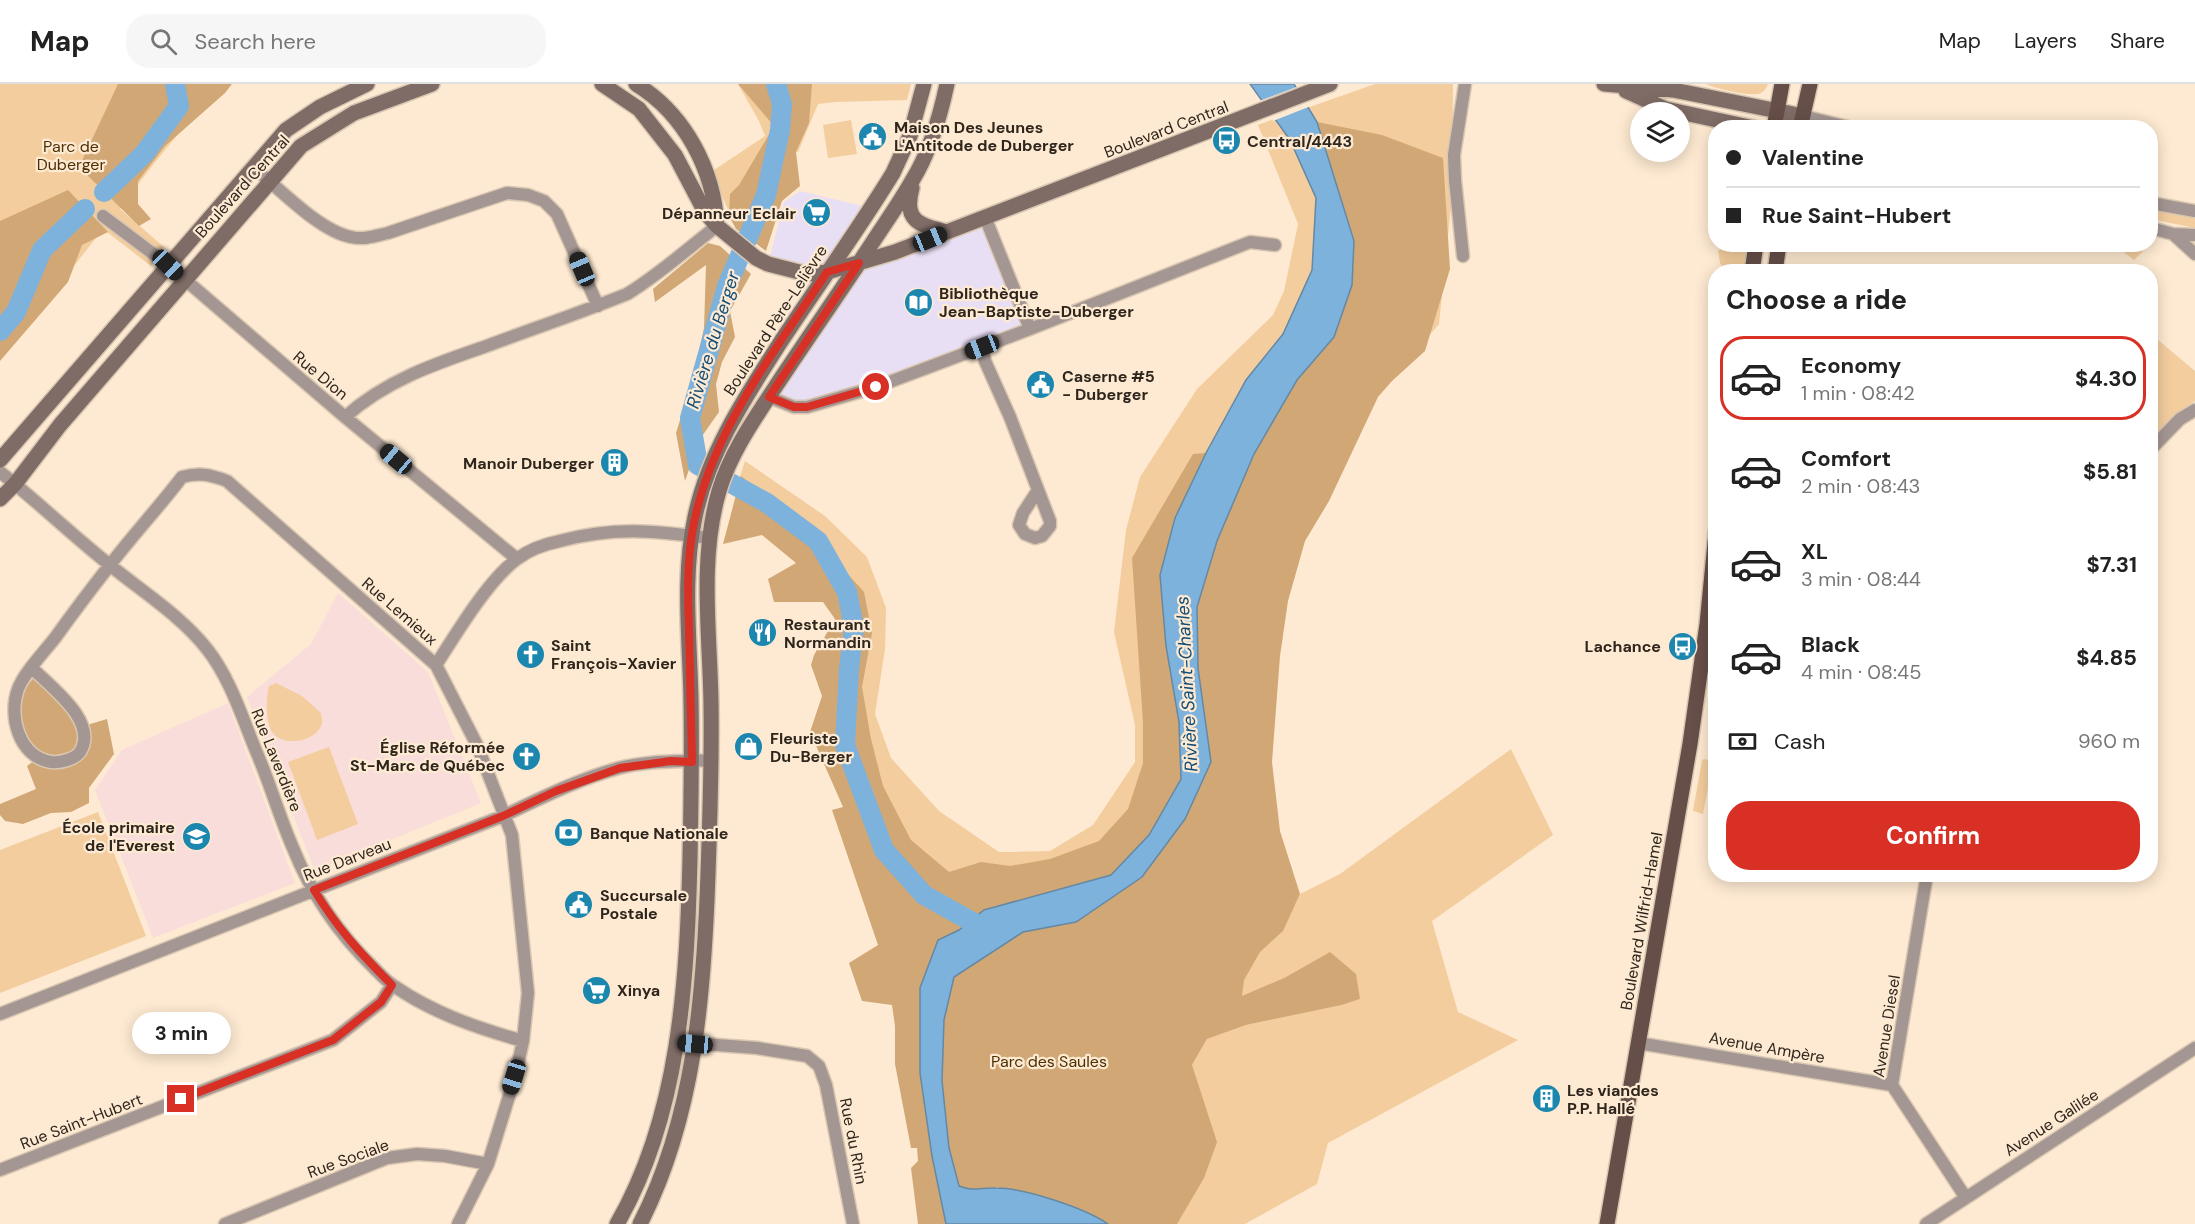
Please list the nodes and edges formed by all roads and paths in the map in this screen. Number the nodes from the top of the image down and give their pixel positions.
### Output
1 (367, 84) edge
2 (432, 84) edge
3 (602, 84) edge
4 (636, 84) edge
5 (924, 84) edge
6 (947, 84) edge
7 (1330, 84) edge
8 (1465, 84) edge
9 (1782, 84) edge
10 (1810, 84) edge
11 (1609, 85) edge
12 (1777, 110) junction
13 (1717, 120) edge
14 (1775, 120) edge
15 (1798, 120) edge
16 (1802, 120) edge
17 (253, 167) junction
18 (914, 179) junction
19 (270, 181) junction
20 (2158, 204) edge
21 (2195, 211) edge
22 (103, 216) dead end
23 (985, 217) junction
24 (717, 226) junction
25 (2158, 230) edge
26 (947, 232) junction
27 (2173, 234) junction
28 (2195, 235) edge
29 (1275, 245) dead end
30 (2195, 254) edge
31 (1463, 256) dead end
32 (859, 263) junction
33 (168, 265) junction
34 (827, 272) junction
35 (183, 280) junction
36 (598, 306) junction
37 (1030, 329) junction
38 (982, 347) junction
39 (769, 397) junction
40 (2195, 410) edge
41 (345, 417) junction
42 (2158, 441) edge
43 (0, 460) edge
44 (0, 472) edge
45 (15, 484) junction
46 (1038, 490) dead end
47 (0, 499) edge
48 (691, 536) junction
49 (710, 538) junction
50 (517, 559) junction
51 (110, 565) junction
52 (1708, 645) edge
53 (436, 664) junction
54 (32, 668) junction
55 (712, 760) junction
56 (692, 762) junction
57 (503, 816) junction
58 (1926, 882) edge
59 (314, 890) junction
60 (392, 985) junction
61 (0, 1014) edge
62 (523, 1041) junction
63 (677, 1042) junction
64 (1638, 1043) junction
65 (695, 1044) junction
66 (2195, 1048) edge
67 (1892, 1085) junction
68 (488, 1164) junction
69 (0, 1170) edge
70 (1965, 1198) junction
71 (225, 1224) edge
72 (458, 1224) edge
73 (617, 1224) edge
74 (640, 1224) edge
75 (853, 1224) edge
76 (1607, 1224) edge
77 (1926, 1224) edge

1 - 17 street, Boulevard Central
2 - 19 street, Boulevard Central
3 - 24 street, Boulevard Central
4 - 24 street
5 - 34 street, Boulevard Père-Lelièvre
6 - 18 street
7 - 23 street, Boulevard Central
8 - 31 street
9 - 12 main road
10 - 16 main road
11 - 12 street
11 - 13 street
12 - 14 main road
12 - 15 street
17 - 19 street
17 - 33 street, Boulevard Central
18 - 26 street
18 - 32 street
19 - 35 street, Boulevard Central
19 - 36 street
20 - 21 street
22 - 33 street, Rue Dion
23 - 26 street, Boulevard Central
23 - 37 street
24 - 34 street, Boulevard Central
24 - 36 street
25 - 27 street
26 - 32 street, Boulevard Central
27 - 28 street
27 - 30 street
29 - 37 street
32 - 34 street, Boulevard Central
32 - 39 street
33 - 35 street, Rue Dion
33 - 43 street, Boulevard Central
34 - 48 street, Boulevard Père-Lelièvre
35 - 41 street, Rue Dion
35 - 45 street, Boulevard Central
36 - 41 street
37 - 38 street
38 - 39 street
38 - 46 street
39 - 49 street
40 - 42 street
41 - 50 street, Rue Dion
44 - 45 street, Rue Laverdière
45 - 47 street, Boulevard Central
45 - 51 street, Rue Laverdière
48 - 49 street
48 - 50 street
48 - 56 street, Boulevard Père-Lelièvre
49 - 55 street
50 - 53 street
51 - 53 street, Rue Lemieux
51 - 54 street, Rue Lemieux
51 - 59 street, Rue Laverdière
52 - 64 main road, Boulevard Wilfrid-Hamel
53 - 57 street, Rue Lemieux
54 - 54 street, Rue Lemieux
55 - 56 street, Rue Darveau
55 - 65 street
56 - 57 street, Rue Darveau
56 - 63 street, Boulevard Père-Lelièvre
57 - 59 street, Rue Darveau
57 - 62 street, Rue Lemieux
58 - 67 street, Avenue Diesel
59 - 60 street, Rue Laverdière
59 - 61 street, Rue Darveau
60 - 62 street, Rue Laverdière
60 - 69 street, Rue Saint-Hubert
62 - 68 street, Rue Lemieux
63 - 65 street
63 - 73 street, Boulevard Père-Lelièvre
64 - 67 street, Avenue Ampère
64 - 76 main road, Boulevard Wilfrid-Hamel
65 - 74 street
65 - 75 street, Rue du Rhin
66 - 70 street, Avenue Galilée
67 - 70 street, Avenue Diesel
68 - 71 street, Rue Sociale
68 - 72 street, Rue Lemieux
70 - 77 street, Avenue Galilée

